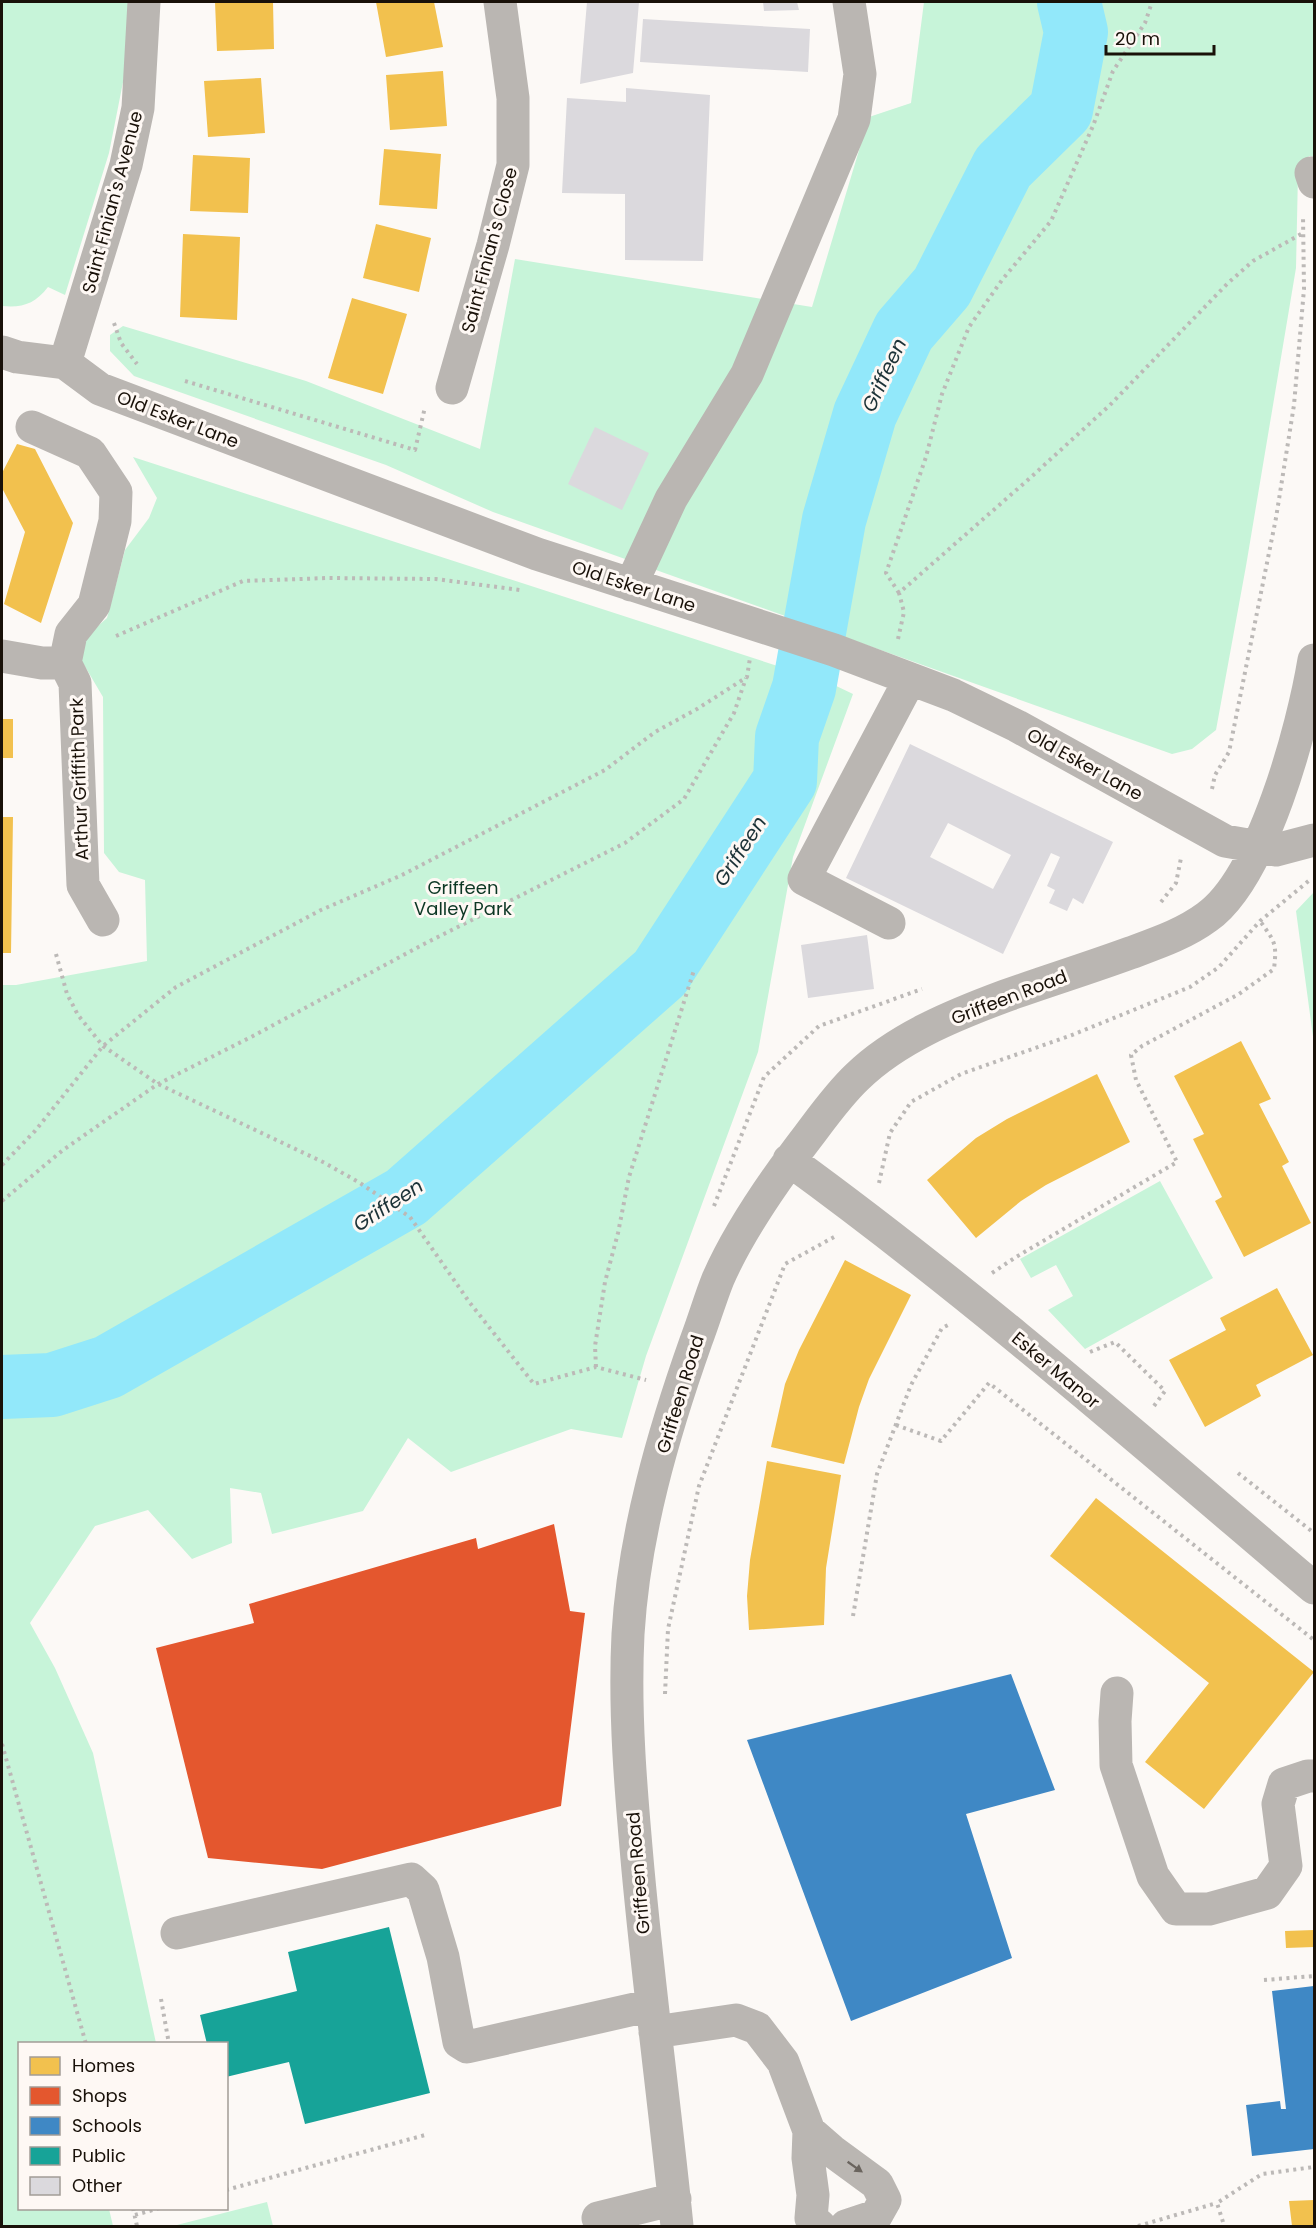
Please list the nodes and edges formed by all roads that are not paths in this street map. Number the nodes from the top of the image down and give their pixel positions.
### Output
1 (144, 2) edge
2 (500, 2) edge
3 (849, 2) edge
4 (2, 352) edge
5 (65, 363) junction
6 (439, 396) road end
7 (32, 427) dead end
8 (631, 585) junction
9 (2, 656) edge
10 (1314, 660) edge
11 (65, 663) junction
12 (898, 674) junction
13 (1314, 840) edge
14 (1257, 846) junction
15 (103, 920) dead end
16 (889, 923) dead end
17 (789, 1160) junction
18 (1314, 1588) edge
19 (1117, 1694) dead end
20 (1314, 1776) edge
21 (177, 1933) dead end
22 (653, 2019) junction
23 (809, 2131) junction
24 (676, 2213) edge
25 (597, 2218) dead end
26 (820, 2226) edge
27 (846, 2226) edge

1 - 5 street, Saint Finian's Avenue
2 - 6 street, Saint Finian's Close
3 - 8 street
4 - 5 street, Old Esker Lane
5 - 8 street, Old Esker Lane
7 - 11 street
8 - 12 street, Old Esker Lane
9 - 11 street
10 - 14 street, Griffeen Road
11 - 15 street, Arthur Griffith Park
12 - 14 street, Old Esker Lane
12 - 16 street
13 - 14 street, Old Esker Lane
14 - 17 street, Griffeen Road
17 - 18 street, Esker Manor
17 - 22 street, Griffeen Road
19 - 20 street
21 - 22 street
22 - 23 street
22 - 24 street, Griffeen Road
23 - 26 street
23 -> 27 street
24 - 25 street

